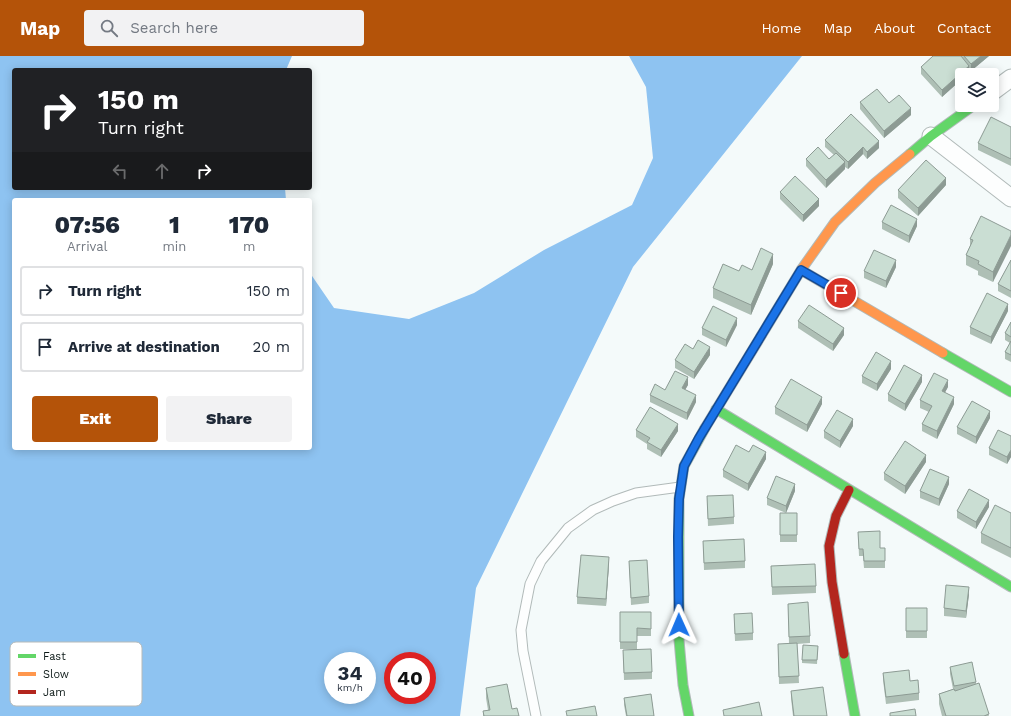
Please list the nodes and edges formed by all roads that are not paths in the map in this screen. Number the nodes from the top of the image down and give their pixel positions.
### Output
1 (1011, 78) edge
2 (999, 87) edge
3 (964, 112) edge
4 (931, 136) junction
5 (1011, 198) edge
6 (801, 270) junction
7 (1011, 392) edge
8 (716, 409) junction
9 (681, 487) junction
10 (850, 490) junction
11 (1011, 587) edge
12 (536, 716) edge
13 (689, 716) edge
14 (855, 716) edge

1 - 2 street
3 - 4 street
4 - 5 street
4 - 6 street
6 - 7 street
6 - 8 street
8 - 9 street
8 - 10 street
9 - 12 lane
9 - 13 street
10 - 11 street
10 - 14 street

